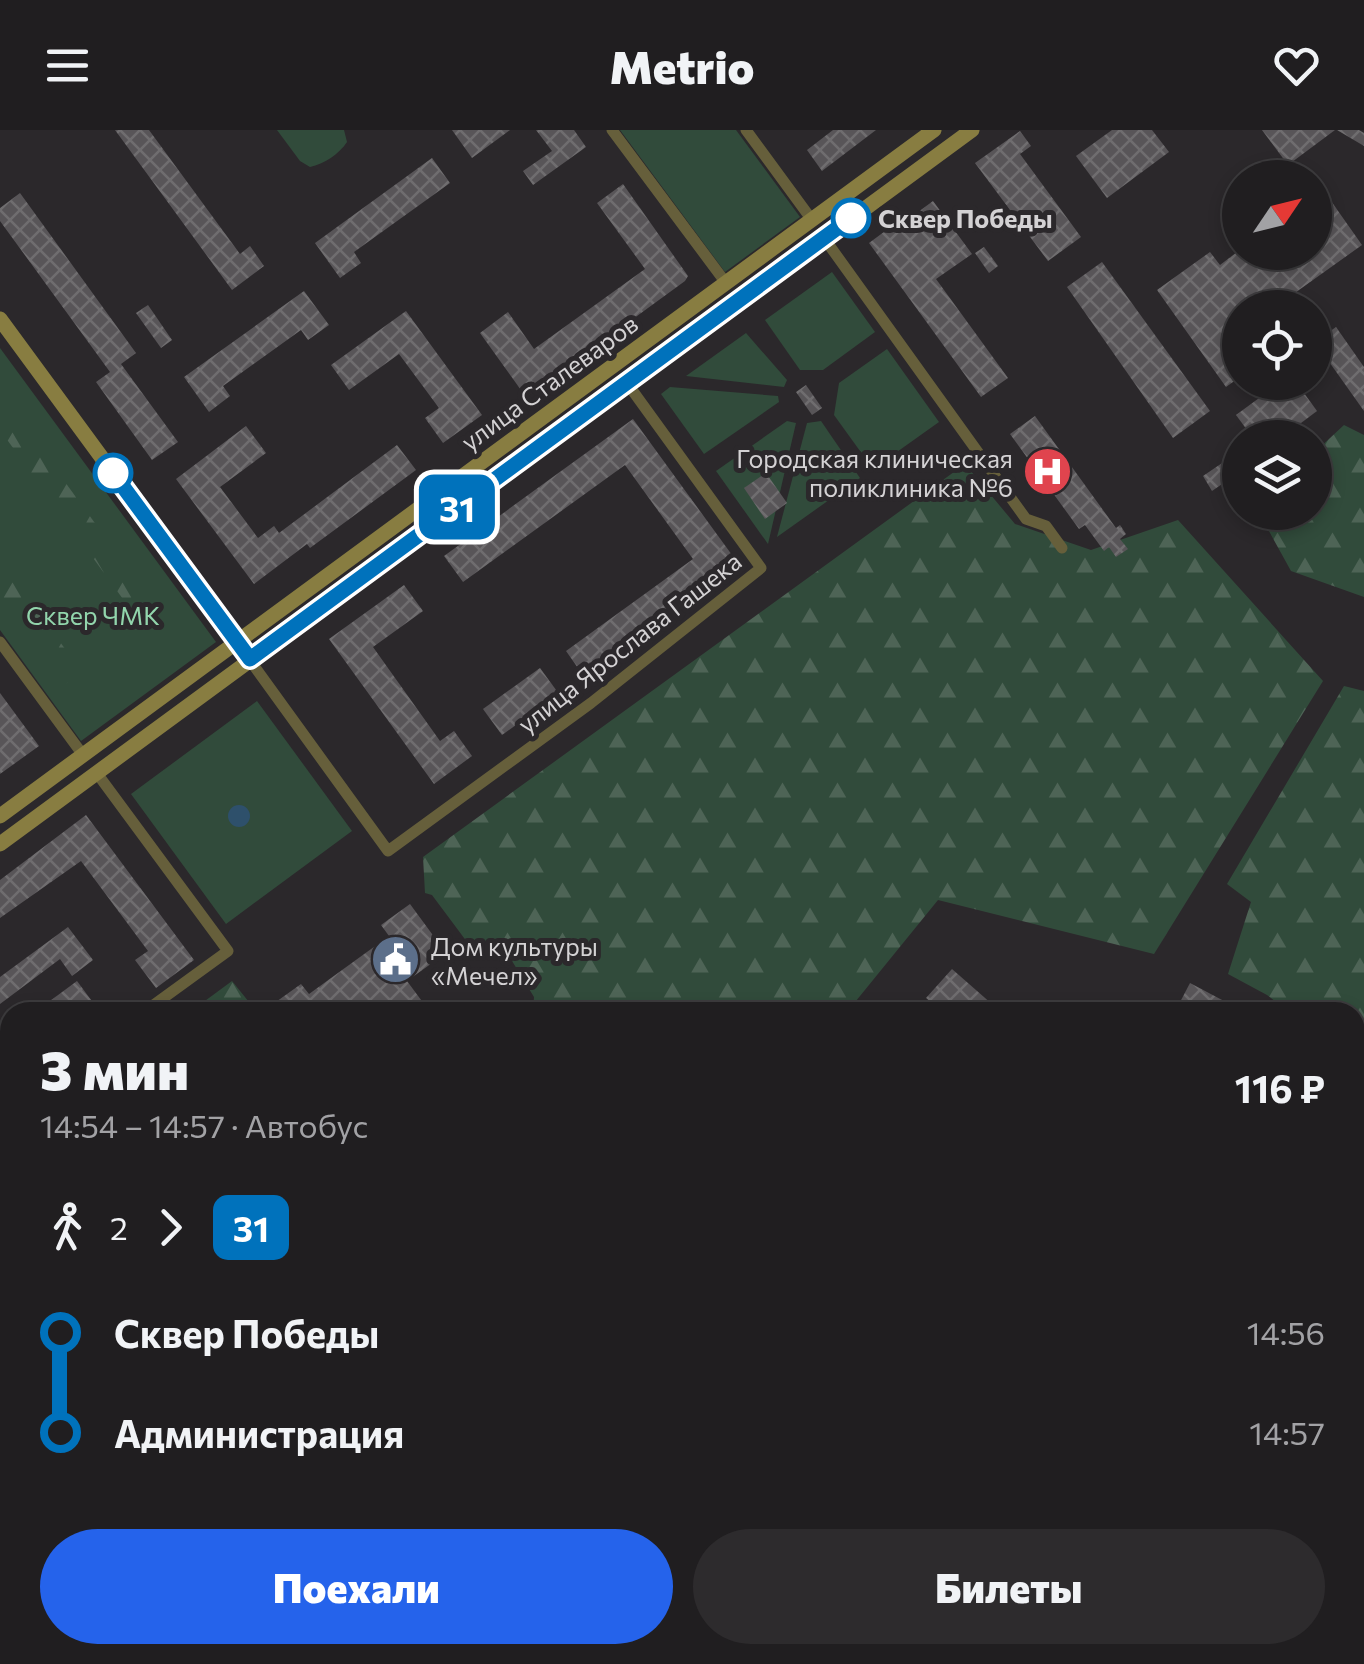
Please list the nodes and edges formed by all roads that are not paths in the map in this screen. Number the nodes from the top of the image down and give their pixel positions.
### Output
1 (612, 130) edge
2 (746, 130) edge
3 (934, 130) edge
4 (972, 130) edge
5 (812, 220) junction
6 (824, 238) junction
7 (726, 283) junction
8 (0, 319) edge
9 (627, 383) junction
10 (1062, 548) dead end
11 (0, 642) edge
12 (237, 642) junction
13 (250, 659) junction
14 (83, 755) junction
15 (96, 772) junction
16 (0, 816) edge
17 (0, 844) edge
18 (158, 1002) edge

1 - 7 street
2 - 5 street
3 - 5 main road, улица Сталеваров
4 - 6 main road, улица Сталеваров
5 - 6 main road
5 - 7 main road, улица Сталеваров
6 - 9 main road, улица Сталеваров
6 - 10 street
7 - 12 main road, улица Сталеваров
8 - 12 main road
9 - 13 main road, улица Сталеваров
9 - 13 street, улица Ярослава Гашека
11 - 14 street
12 - 13 main road
12 - 14 main road, улица Сталеваров
13 - 15 main road, улица Сталеваров
14 - 15 main road
14 - 16 main road, улица Сталеваров
15 - 17 main road, улица Сталеваров
15 - 18 street

